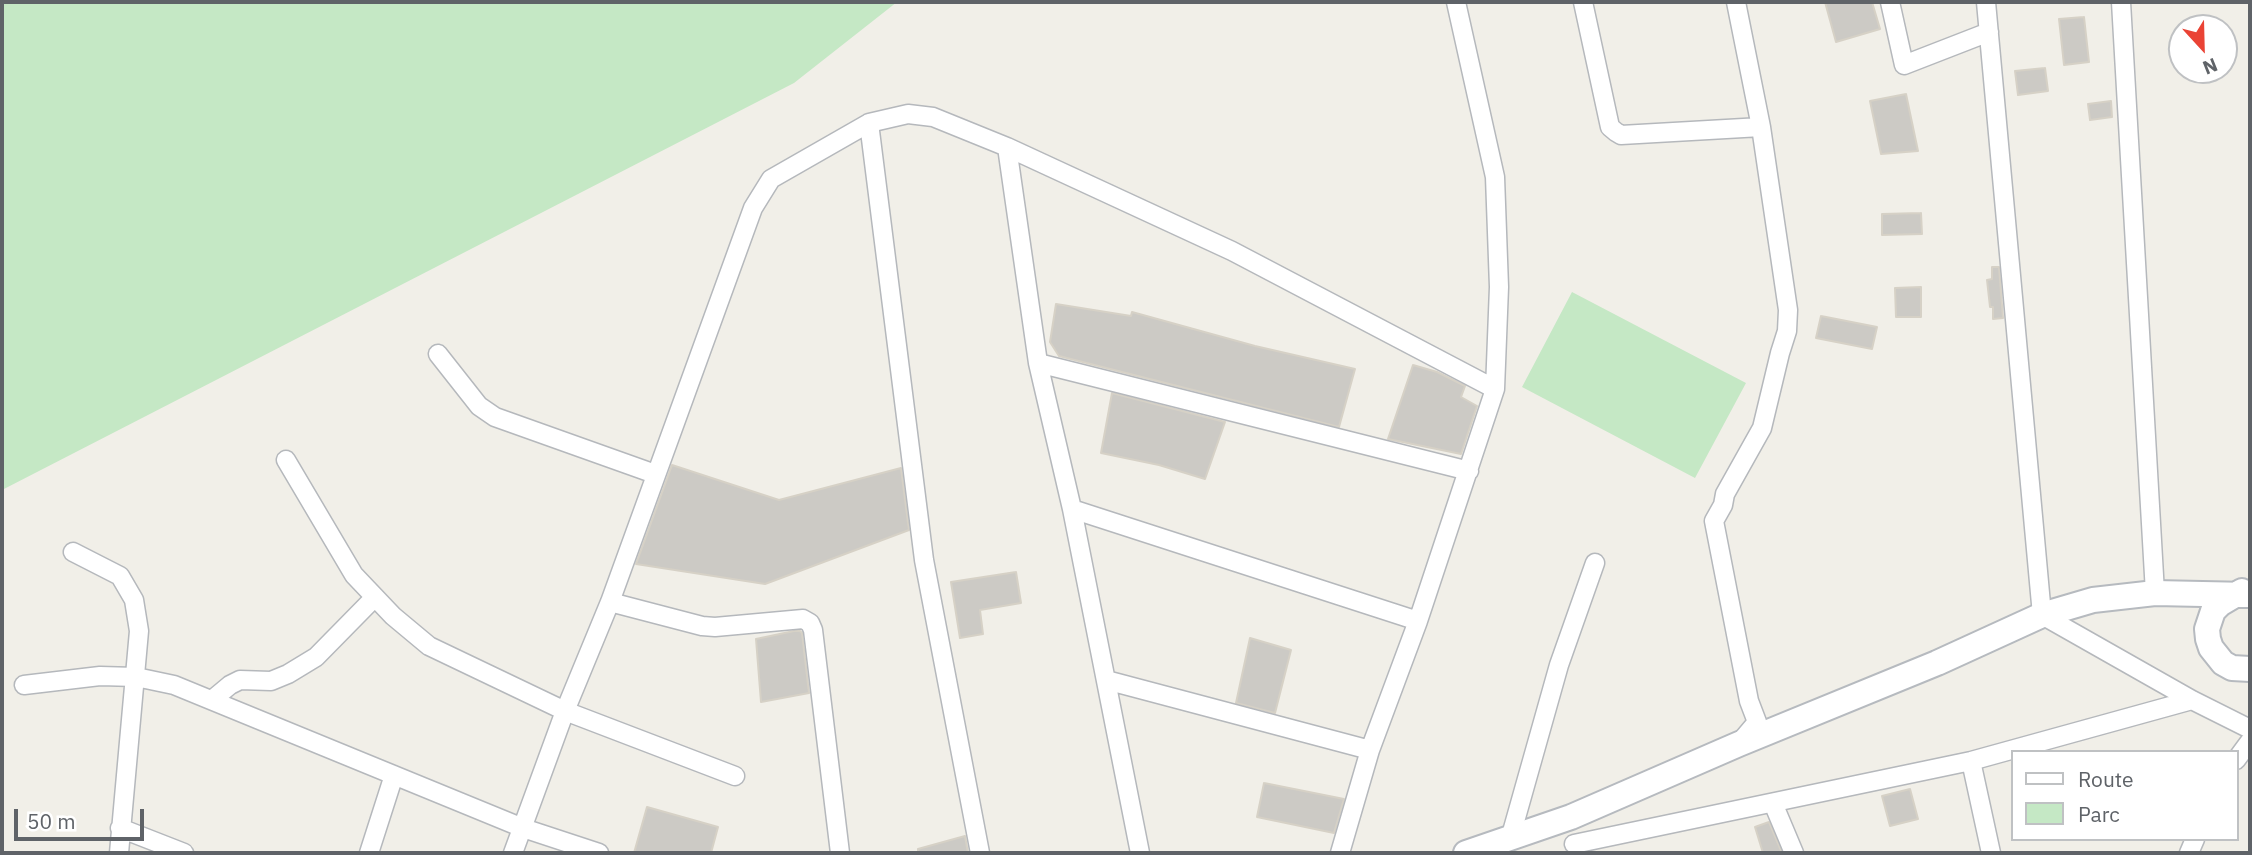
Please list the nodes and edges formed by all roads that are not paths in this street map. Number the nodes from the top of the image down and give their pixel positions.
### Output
1 (1456, 2) edge
2 (1583, 2) edge
3 (1736, 2) edge
4 (1890, 2) edge
5 (1986, 2) edge
6 (2122, 2) edge
7 (1989, 32) junction
8 (869, 123) junction
9 (1761, 127) junction
10 (1007, 147) junction
11 (438, 354) dead end
12 (1038, 363) junction
13 (1495, 389) junction
14 (286, 460) dead end
15 (1469, 471) junction
16 (655, 474) junction
17 (1072, 509) junction
18 (73, 552) dead end
19 (1595, 563) dead end
20 (2246, 592) edge
21 (2155, 593) junction
22 (375, 597) junction
23 (610, 602) junction
24 (2042, 615) junction
25 (1418, 621) junction
26 (2223, 663) junction
27 (2250, 669) edge
28 (136, 677) junction
29 (1106, 680) junction
30 (2250, 684) edge
31 (24, 685) dead end
32 (212, 700) junction
33 (2192, 700) junction
34 (565, 711) junction
35 (2250, 729) edge
36 (2250, 741) edge
37 (1739, 744) junction
38 (1370, 750) junction
39 (2010, 750) edge
40 (2011, 750) edge
41 (2238, 757) edge
42 (1971, 761) junction
43 (394, 775) junction
44 (735, 776) dead end
45 (1773, 803) junction
46 (1571, 817) junction
47 (120, 828) junction
48 (523, 828) junction
49 (1510, 839) junction
50 (1574, 848) edge
51 (119, 853) edge
52 (184, 853) edge
53 (369, 853) edge
54 (513, 853) edge
55 (599, 853) edge
56 (840, 853) edge
57 (980, 853) edge
58 (1140, 853) edge
59 (1340, 853) edge
60 (1466, 853) edge
61 (1794, 853) edge
62 (1991, 853) edge

1 - 13 street
2 - 9 street
3 - 9 street
4 - 7 street
5 - 7 street
6 - 21 street
7 - 24 street
8 - 10 street
8 - 16 street
8 - 57 street
9 - 37 street
10 - 12 street
10 - 13 street
11 - 16 street
12 - 15 street
12 - 17 street
13 - 15 street
14 - 22 street
15 - 25 street
16 - 23 street
17 - 25 street
17 - 29 street
18 - 28 street
19 - 49 street
20 - 21 main road
20 - 26 main road
21 - 24 main road
22 - 32 street
22 - 34 street
23 - 34 street
23 - 56 street
24 - 33 street
24 - 37 main road
25 - 38 street
26 - 27 main road
26 - 30 main road
28 - 31 street
28 - 32 street
28 - 47 street
29 - 38 street
29 - 58 street
32 - 43 street
33 - 35 street
33 - 40 street
34 - 44 street
34 - 48 street
36 - 41 street
37 - 46 main road
38 - 59 street
39 - 42 street
42 - 45 street
42 - 62 street
43 - 48 street
43 - 53 street
45 - 50 street
45 - 61 street
46 - 49 main road
46 - 50 street
47 - 51 street
47 - 52 street
48 - 54 street
48 - 55 street
49 - 60 main road

